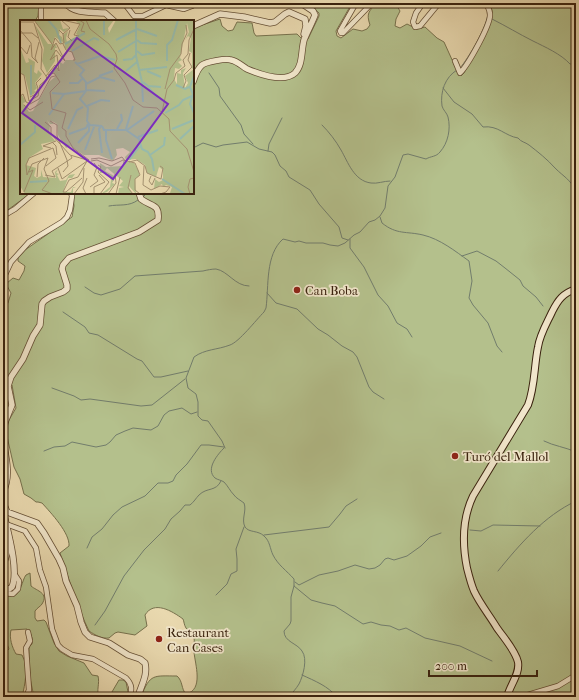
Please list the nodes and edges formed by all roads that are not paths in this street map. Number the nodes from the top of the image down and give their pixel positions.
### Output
1 (41, 3) edge
2 (66, 3) edge
3 (124, 3) edge
4 (194, 3) edge
5 (301, 3) edge
6 (356, 3) edge
7 (372, 3) edge
8 (423, 3) edge
9 (439, 3) edge
10 (486, 3) edge
11 (41, 20) edge
12 (113, 20) edge
13 (194, 26) edge
14 (304, 40) junction
15 (455, 61) dead end
16 (194, 80) edge
17 (33, 194) edge
18 (70, 194) edge
19 (140, 194) edge
20 (3, 216) edge
21 (3, 279) edge
22 (576, 290) edge
23 (3, 427) edge
24 (3, 441) edge
25 (3, 492) edge
26 (3, 502) edge
27 (4, 514) edge
28 (6, 524) junction
29 (10, 544) junction
30 (3, 568) edge
31 (15, 575) junction
32 (3, 588) edge
33 (3, 593) edge
34 (28, 632) dead end
35 (576, 675) edge
36 (29, 690) junction
37 (26, 697) edge
38 (32, 697) edge
39 (130, 697) edge
40 (138, 697) edge
41 (507, 697) edge
42 (521, 697) edge

1 - 11 street
2 - 12 street
3 - 4 street
5 - 14 street
6 - 7 street
8 - 9 street
10 - 15 street
13 - 14 street
14 - 16 street
17 - 20 street
18 - 21 street
19 - 23 street
22 - 41 main road
24 - 25 street
26 - 27 street
27 - 28 street
27 - 40 street
28 - 29 street
28 - 39 street
29 - 30 street
29 - 31 street
31 - 32 street
31 - 33 street
34 - 36 street
35 - 42 street
36 - 37 street
36 - 38 street

